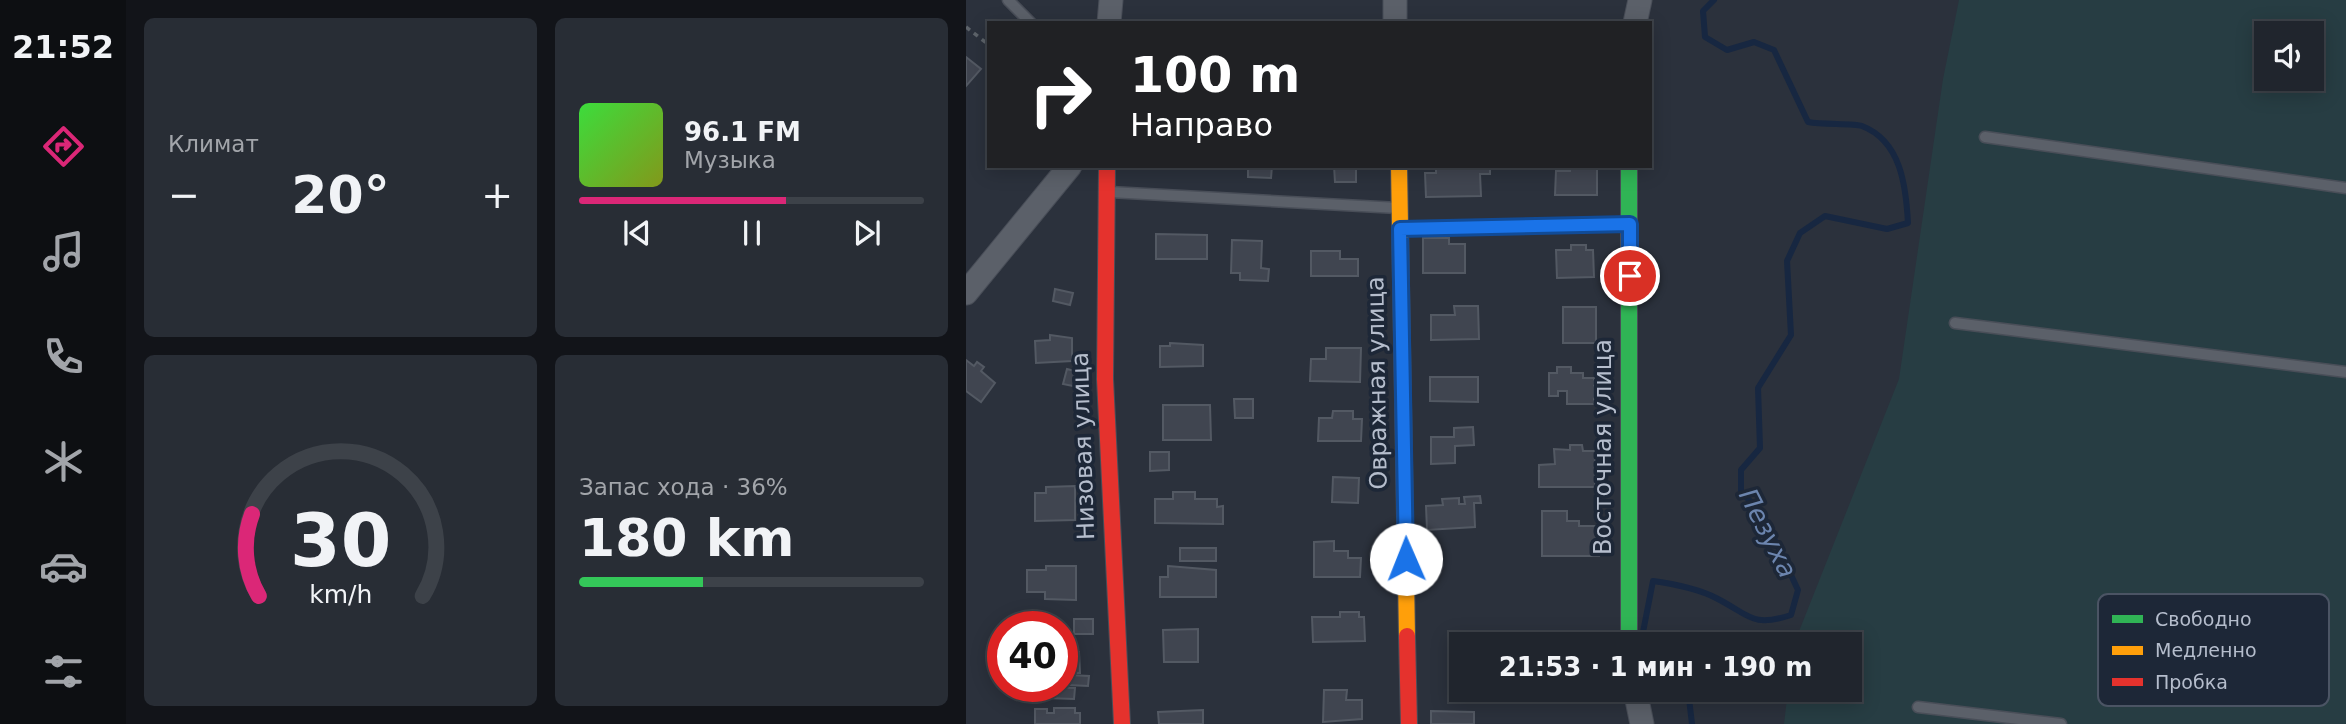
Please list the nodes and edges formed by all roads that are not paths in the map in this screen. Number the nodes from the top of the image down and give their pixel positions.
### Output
1 (1008, 0) edge
2 (1111, 0) edge
3 (1395, 0) edge
4 (1640, 0) edge
5 (1029, 21) edge
6 (1110, 21) edge
7 (1395, 21) edge
8 (1635, 21) edge
9 (1985, 137) dead end
10 (1068, 168) edge
11 (1107, 168) edge
12 (1399, 168) edge
13 (1629, 168) edge
14 (2346, 188) edge
15 (1108, 192) junction
16 (1400, 208) junction
17 (1630, 224) junction
18 (1400, 229) junction
19 (966, 293) edge
20 (1955, 323) dead end
21 (2346, 372) edge
22 (1629, 632) edge
23 (1637, 702) edge
24 (1918, 707) dead end
25 (1122, 724) edge
26 (1409, 724) edge
27 (1642, 724) edge
28 (2061, 724) edge

1 - 5 lane
2 - 6 street
3 - 7 street
4 - 8 street
9 - 14 lane
10 - 19 street
11 - 15 street, Низовая улица
12 - 16 street, Овражная улица
13 - 17 street, Восточная улица
15 - 16 lane
15 - 25 street, Низовая улица
16 - 18 street, Овражная улица
17 - 18 lane
17 - 22 street, Восточная улица
18 - 26 street, Овражная улица
20 - 21 lane
23 - 27 street
24 - 28 lane

